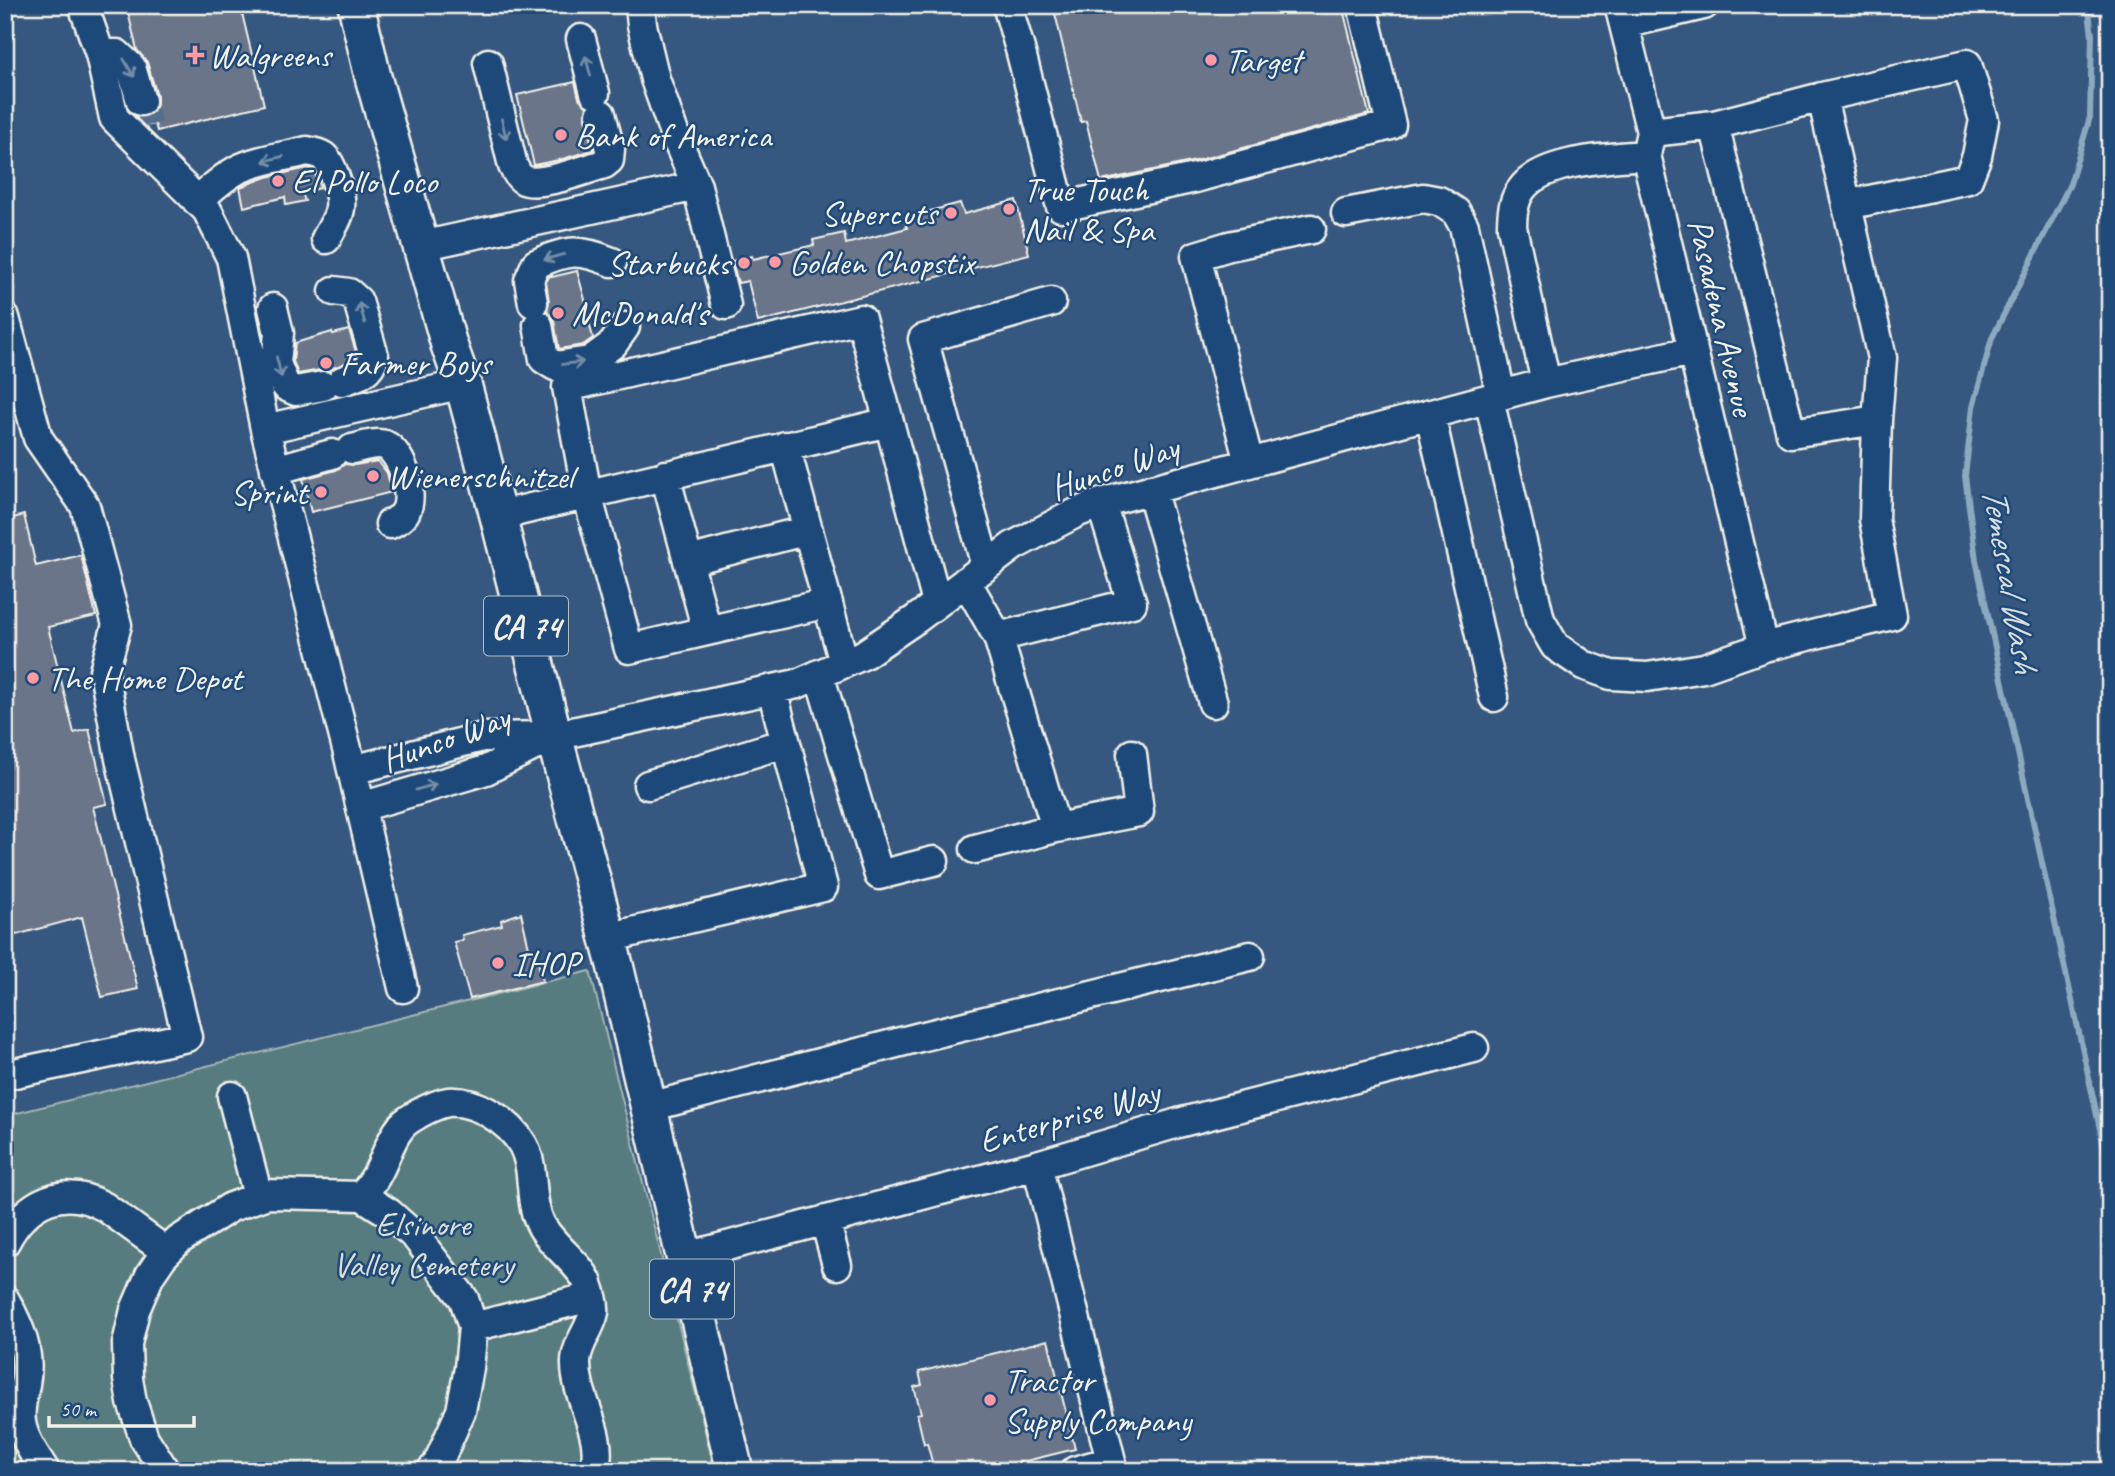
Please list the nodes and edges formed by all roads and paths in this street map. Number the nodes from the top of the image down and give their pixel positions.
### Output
1 (83, 5) edge
2 (356, 5) edge
3 (640, 5) edge
4 (1007, 5) edge
5 (1362, 5) edge
6 (1704, 5) edge
7 (1621, 15) edge
8 (581, 39) dead end
9 (100, 54) junction
10 (488, 63) dead end
11 (1822, 97) junction
12 (1714, 125) junction
13 (1648, 144) junction
14 (157, 162) junction
15 (697, 186) junction
16 (197, 201) junction
17 (1847, 205) junction
18 (1346, 213) dead end
19 (1311, 229) dead end
20 (326, 239) dead end
21 (421, 246) junction
22 (612, 262) dead end
23 (334, 291) dead end
24 (1051, 302) dead end
25 (726, 305) dead end
26 (274, 308) dead end
27 (5, 318) edge
28 (625, 327) dead end
29 (1692, 351) junction
30 (1546, 383) junction
31 (463, 384) junction
32 (1495, 397) junction
33 (1430, 414) junction
34 (1877, 420) junction
35 (888, 422) junction
36 (265, 429) junction
37 (785, 446) junction
38 (1249, 463) junction
39 (275, 470) junction
40 (665, 475) junction
41 (1152, 489) junction
42 (587, 494) junction
43 (1101, 503) junction
44 (498, 516) junction
45 (390, 524) dead end
46 (808, 530) junction
47 (688, 561) junction
48 (976, 573) junction
49 (828, 603) junction
50 (937, 603) junction
51 (707, 631) junction
52 (998, 637) junction
53 (1764, 646) junction
54 (844, 663) junction
55 (819, 674) junction
56 (772, 689) junction
57 (1494, 697) dead end
58 (1213, 703) dead end
59 (554, 736) junction
60 (785, 743) junction
61 (1132, 754) dead end
62 (352, 770) junction
63 (648, 785) dead end
64 (361, 807) junction
65 (1056, 828) junction
66 (975, 849) dead end
67 (934, 861) dead end
68 (611, 952) junction
69 (1250, 956) dead end
70 (403, 988) dead end
71 (1474, 1048) dead end
72 (5, 1075) edge
73 (232, 1096) dead end
74 (649, 1107) junction
75 (1037, 1165) junction
76 (258, 1196) junction
77 (362, 1196) junction
78 (825, 1220) junction
79 (5, 1242) edge
80 (167, 1252) junction
81 (685, 1257) junction
82 (837, 1265) dead end
83 (591, 1297) junction
84 (5, 1300) edge
85 (473, 1327) junction
86 (436, 1469) edge
87 (45, 1471) edge
88 (165, 1471) edge
89 (594, 1471) edge
90 (735, 1471) edge
91 (1075, 1471) edge

1 - 9 street
2 - 21 main road, CA 74
3 - 15 street
4 - 5 street
6 - 7 street
7 - 13 street, Pasadena Avenue
10 -> 8 street
9 - 14 street
9 -> 14 street
11 - 12 street
11 - 17 street
11 - 17 street
12 - 13 street
12 - 34 street
13 - 29 street, Pasadena Avenue
13 - 30 street
14 - 16 street
15 - 21 street
15 - 25 street
20 -> 16 street
16 - 36 street
17 - 34 street
18 - 32 street
19 - 38 street
21 - 31 main road, CA 74
22 -> 28 street
26 -> 23 street
24 - 48 street
27 - 72 street
29 - 30 street, Hunco Way
29 - 53 street, Pasadena Avenue
30 - 32 street, Hunco Way
31 - 36 street
31 - 44 main road, CA 74
32 - 33 street, Hunco Way
32 - 53 street
33 - 38 street, Hunco Way
33 - 57 street
34 - 53 street
35 - 37 street
35 - 42 street
35 - 50 street
36 - 39 street
37 - 40 street
37 - 46 street
38 - 41 street, Hunco Way
39 - 45 street
39 - 62 street
40 - 42 street
40 - 47 street
41 - 43 street, Hunco Way
41 - 58 street
42 - 44 street
42 - 51 street
43 - 48 street, Hunco Way
43 - 52 street
44 - 59 main road, CA 74
46 - 47 street
46 - 49 street
47 - 51 street
48 - 50 street, Hunco Way
48 - 52 street
49 - 51 street
49 - 54 street
50 - 54 street, Hunco Way
52 - 65 street
54 - 55 street, Hunco Way
55 - 56 street, Hunco Way
55 - 67 street
56 - 59 street, Hunco Way
56 - 60 street
59 - 62 street, Hunco Way
64 -> 59 street, Hunco Way
59 - 68 main road, CA 74
60 - 63 street
60 - 68 street
61 - 65 street
62 - 64 street
64 - 70 street
65 - 66 street
68 - 74 main road, CA 74
69 - 74 street
71 - 75 street, Enterprise Way
73 - 76 street
74 - 81 main road, CA 74
75 - 78 street, Enterprise Way
75 - 91 street
76 - 77 street
76 - 80 street
77 - 83 street
77 - 85 street
78 - 81 street, Enterprise Way
78 - 82 street
79 - 80 street
80 - 88 street
81 - 90 main road, CA 74
83 - 85 street
83 - 89 street
84 - 87 street
85 - 86 street

